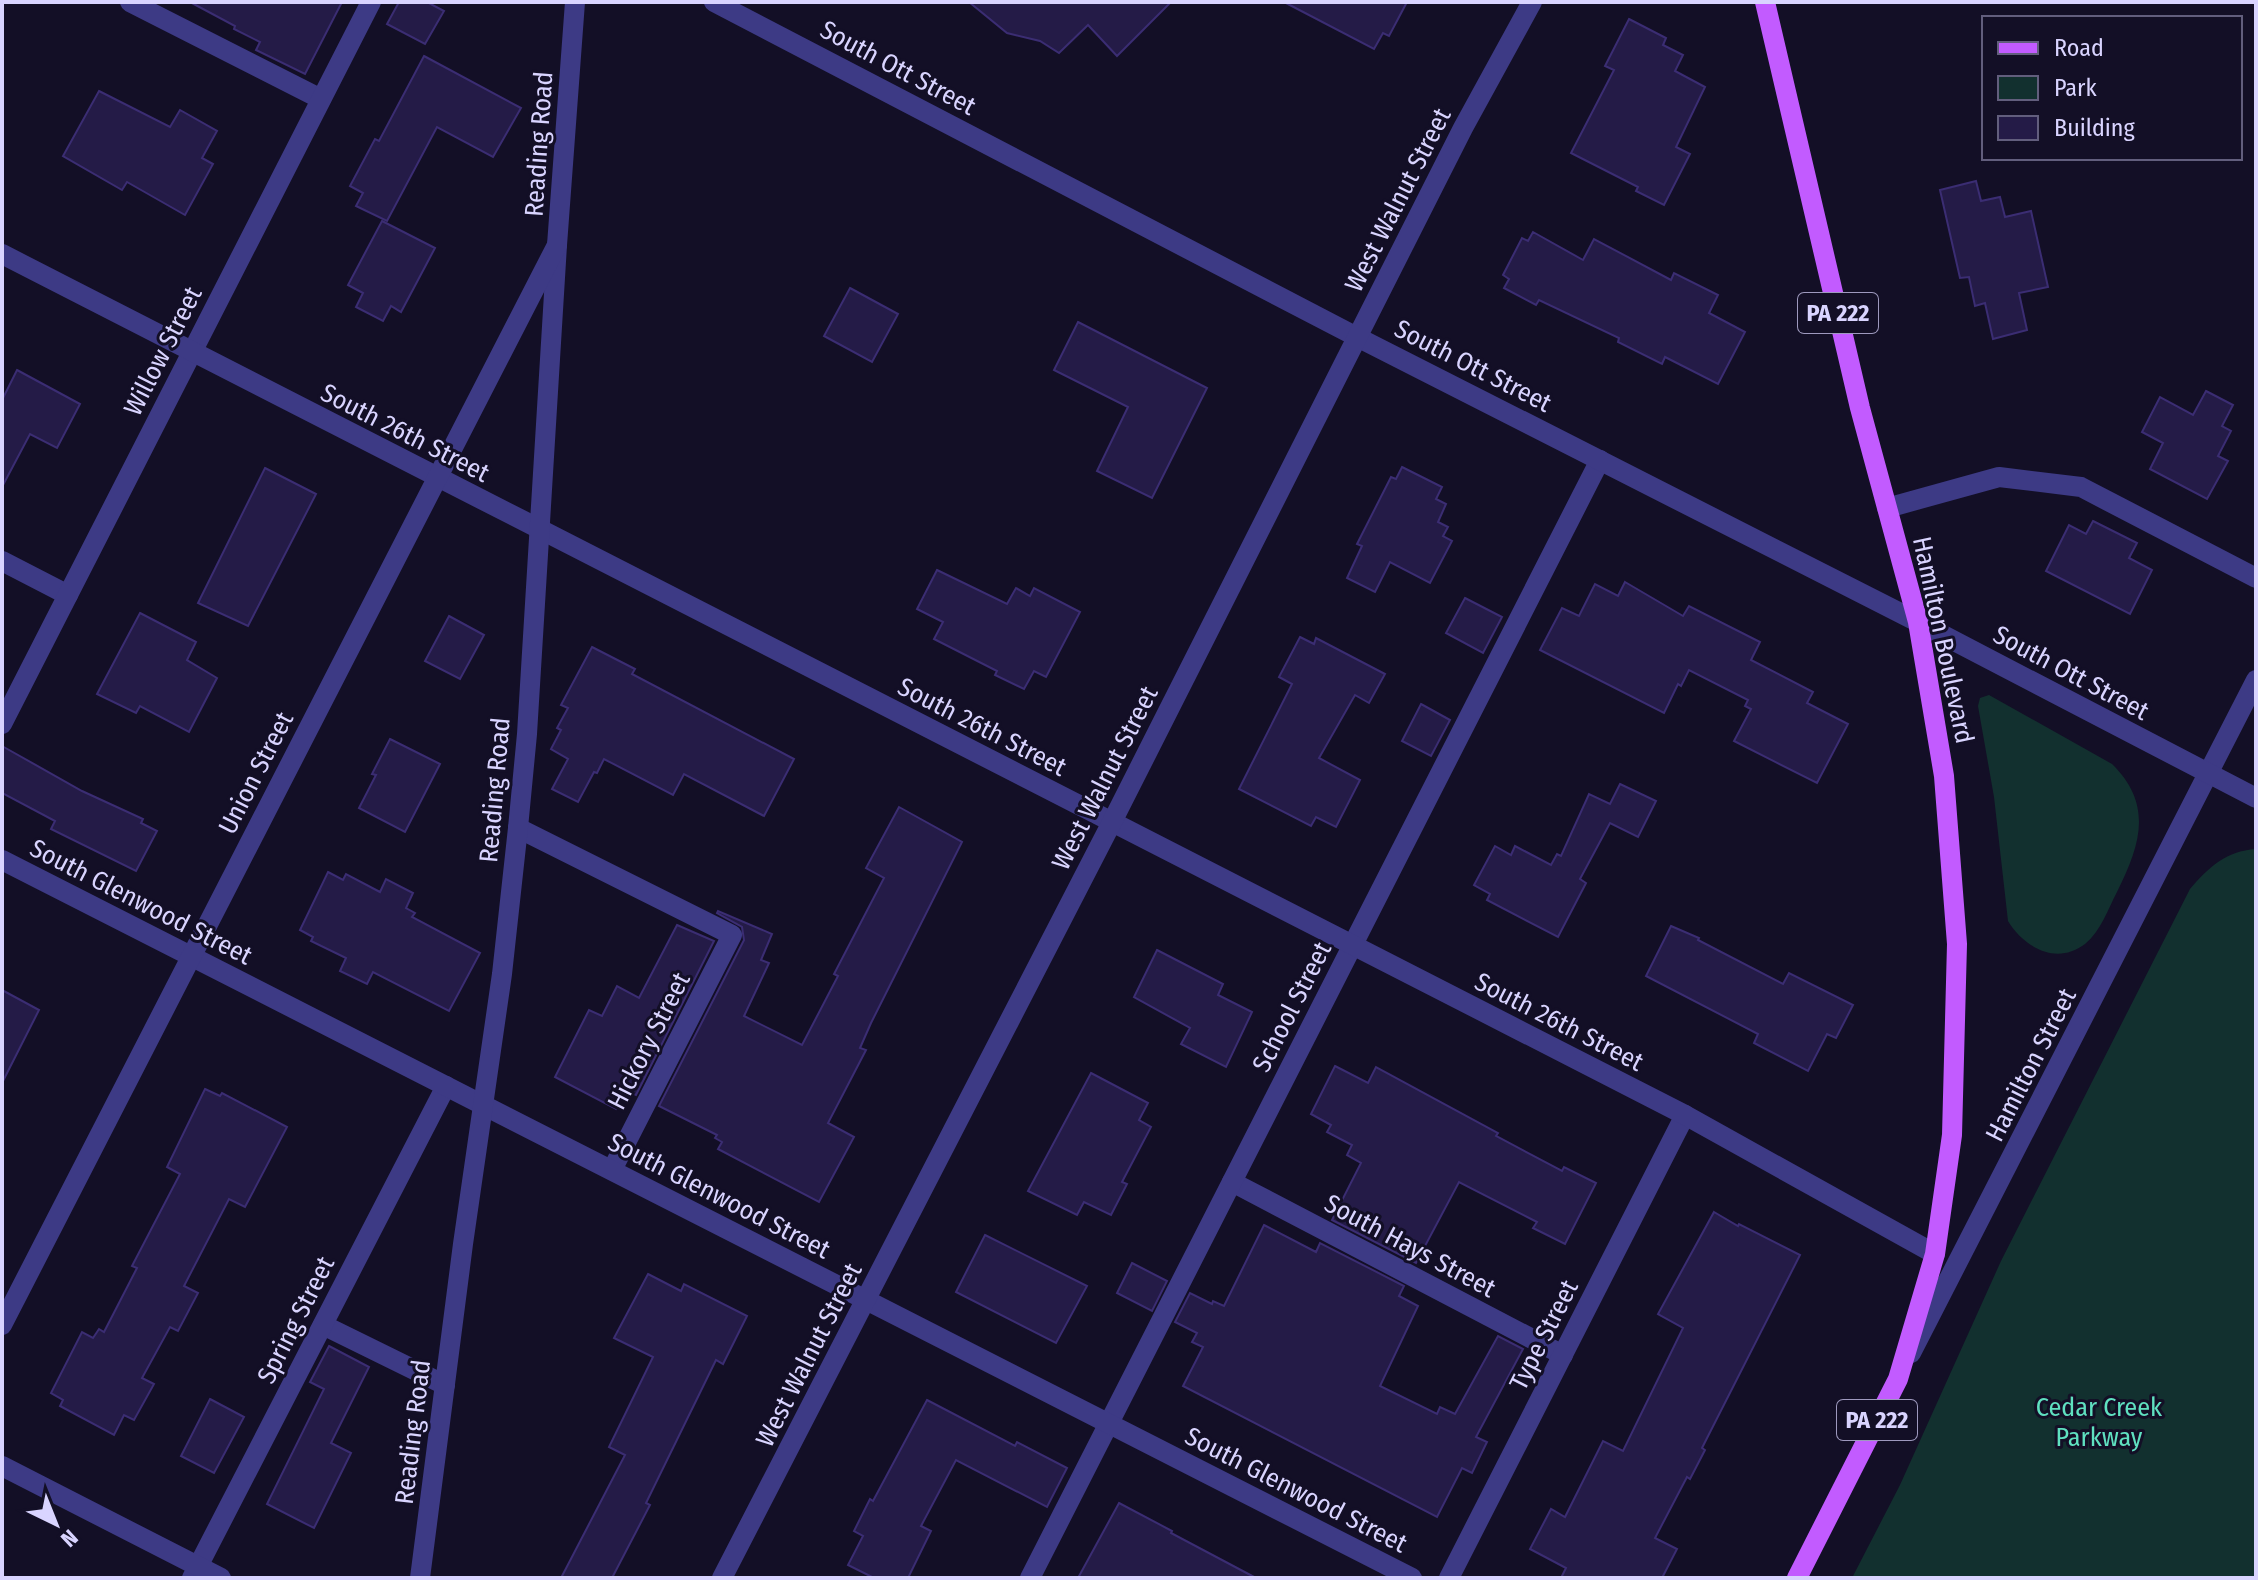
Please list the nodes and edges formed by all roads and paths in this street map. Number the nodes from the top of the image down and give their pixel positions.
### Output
1 (130, 2) edge
2 (371, 2) edge
3 (575, 2) edge
4 (714, 2) edge
5 (1532, 2) edge
6 (1765, 2) edge
7 (321, 99) junction
8 (557, 245) junction
9 (3, 256) edge
10 (1357, 337) junction
11 (192, 353) junction
12 (1600, 460) junction
13 (437, 478) junction
14 (1887, 508) junction
15 (540, 531) junction
16 (2, 561) edge
17 (2256, 578) edge
18 (68, 595) junction
19 (1918, 622) junction
20 (2256, 680) edge
21 (2, 724) edge
22 (2209, 775) junction
23 (2256, 798) edge
24 (1112, 822) junction
25 (518, 828) junction
26 (2, 860) edge
27 (1353, 945) junction
28 (191, 956) junction
29 (446, 1086) junction
30 (483, 1105) junction
31 (1685, 1115) junction
32 (612, 1170) junction
33 (1232, 1182) junction
34 (1935, 1254) junction
35 (866, 1300) junction
36 (2, 1325) edge
37 (323, 1325) junction
38 (1563, 1355) junction
39 (1898, 1379) junction
40 (445, 1385) junction
41 (1109, 1424) junction
42 (2, 1466) edge
43 (195, 1572) edge
44 (221, 1578) edge
45 (420, 1578) edge
46 (722, 1578) edge
47 (1030, 1578) edge
48 (1412, 1578) edge
49 (1449, 1578) edge
50 (1797, 1578) edge

1 - 7 street
2 - 7 street, Willow Street
3 - 8 street, Reading Road
4 - 10 street, South Ott Street
5 - 10 street, West Walnut Street
6 - 14 main road, Hamilton Boulevard / PA 222
7 - 11 street, Willow Street
8 - 13 street, Union Street
8 - 15 street, Reading Road
9 - 11 street, South 26th Street
10 - 12 street, South Ott Street
10 - 24 street, West Walnut Street
11 - 13 street, South 26th Street
11 - 18 street, Willow Street
12 - 19 street, South Ott Street
12 - 27 street, School Street
13 - 15 street, South 26th Street
13 - 28 street, Union Street
14 - 17 street
14 - 19 main road, Hamilton Boulevard / PA 222
15 - 24 street, South 26th Street
15 - 25 street, Reading Road
16 - 18 street
18 - 21 street, Willow Street
19 - 22 street, South Ott Street
19 - 34 main road, Hamilton Boulevard / PA 222
20 - 22 street, Hamilton Street
22 - 23 street, South Ott Street
22 - 39 street, Hamilton Street
24 - 27 street, South 26th Street
24 - 35 street, West Walnut Street
25 - 30 street, Reading Road
25 - 32 street, Hickory Street
26 - 28 street, South Glenwood Street
27 - 31 street, South 26th Street
27 - 33 street, School Street
28 - 29 street, South Glenwood Street
28 - 36 street, Union Street
29 - 30 street, South Glenwood Street
29 - 37 street, Spring Street
30 - 32 street, South Glenwood Street
30 - 40 street, Reading Road
31 - 34 street, South 26th Street
31 - 38 street, Type Street
32 - 35 street, South Glenwood Street
33 - 38 street, South Hays Street
33 - 41 street, School Street
34 - 39 main road, Hamilton Street / PA 222
35 - 41 street, South Glenwood Street
35 - 46 street, West Walnut Street
37 - 40 street
37 - 43 street, Spring Street
38 - 49 street, Type Street
39 - 50 main road, Hamilton Street / PA 222
40 - 45 street, Reading Road
41 - 47 street, School Street
41 - 48 street, South Glenwood Street
42 - 43 street
43 - 44 street

